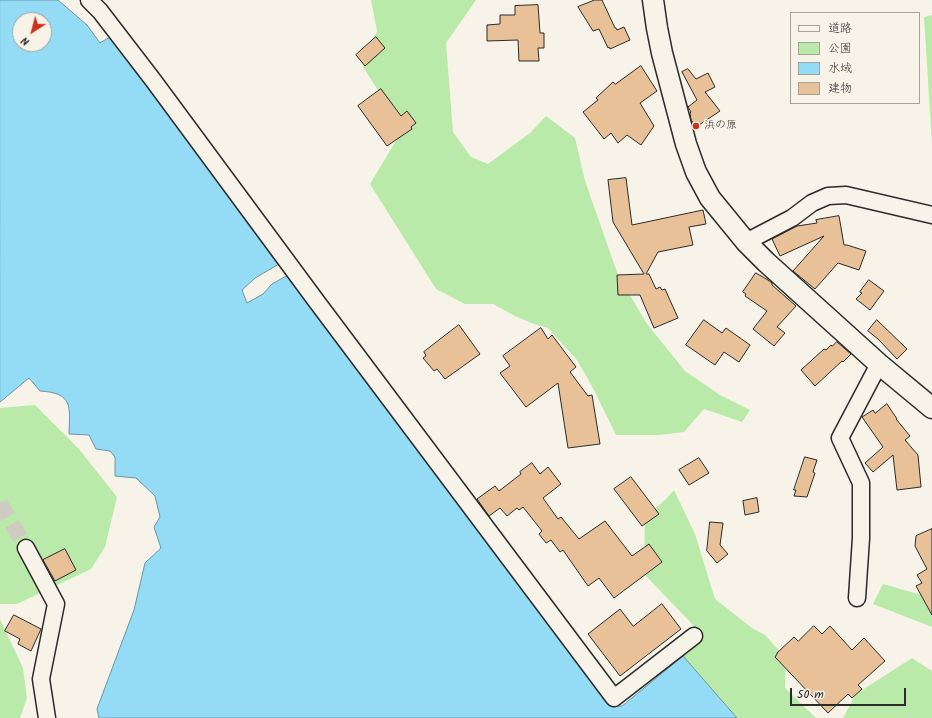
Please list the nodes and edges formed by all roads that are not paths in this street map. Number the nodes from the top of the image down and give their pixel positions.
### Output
1 (89, 0) edge
2 (653, 0) edge
3 (932, 215) edge
4 (746, 242) junction
5 (879, 364) junction
6 (932, 408) edge
7 (26, 548) tunnel mouth
8 (857, 598) dead end
9 (694, 636) dead end
10 (47, 718) edge

1 - 9 street
2 - 4 street
3 - 4 street
4 - 5 street
5 - 6 street
5 - 8 street
7 - 10 street

